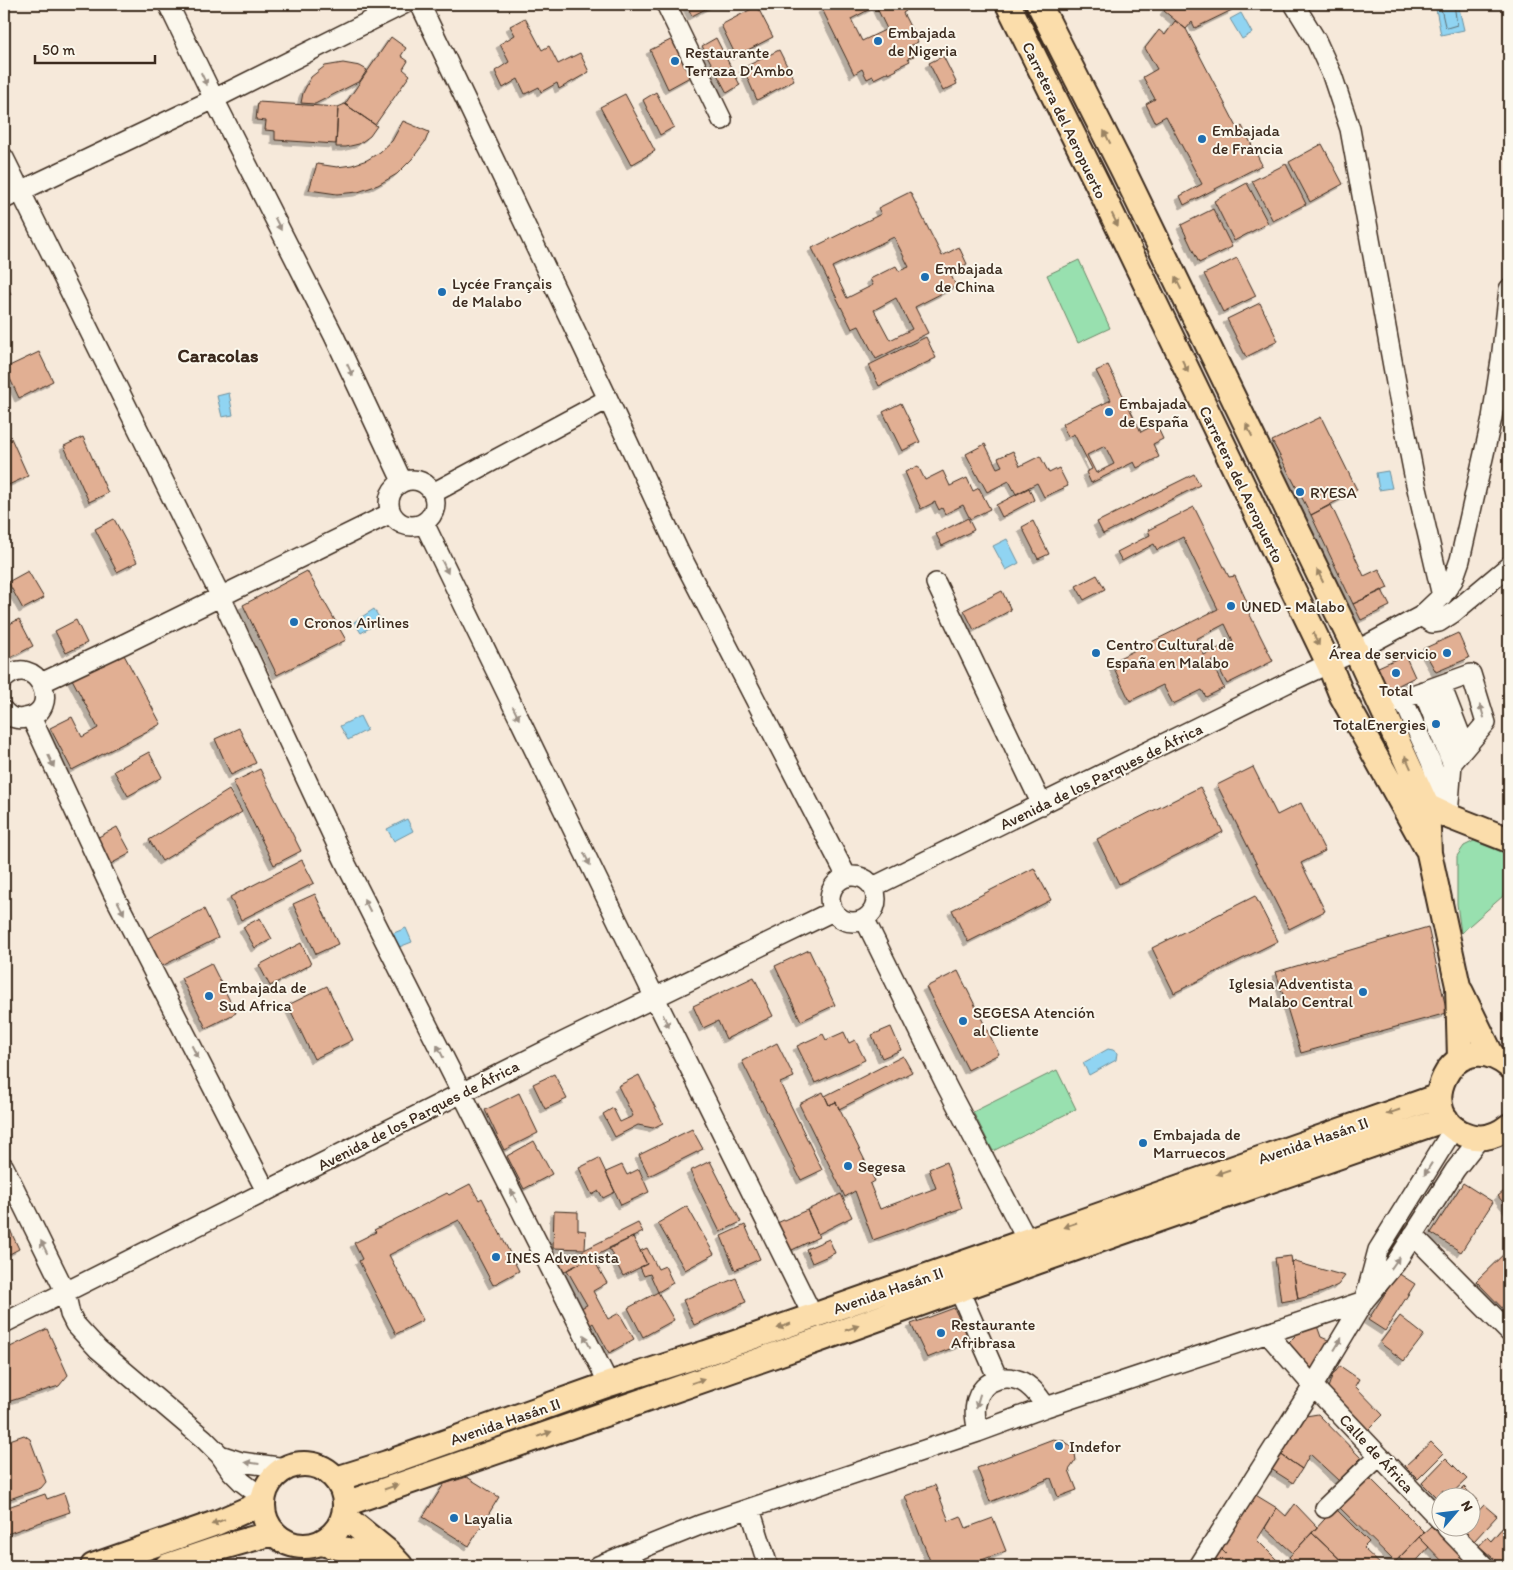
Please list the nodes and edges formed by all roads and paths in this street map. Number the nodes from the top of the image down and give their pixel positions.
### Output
1 (168, 4) edge
2 (404, 4) edge
3 (420, 4) edge
4 (666, 4) edge
5 (1008, 4) edge
6 (1039, 4) edge
7 (1294, 4) edge
8 (214, 99) junction
9 (722, 120) dead end
10 (4, 158) edge
11 (21, 191) junction
12 (4, 199) edge
13 (1509, 289) edge
14 (608, 399) junction
15 (402, 482) junction
16 (433, 493) junction
17 (391, 513) junction
18 (424, 523) junction
19 (1509, 566) edge
20 (936, 583) dead end
21 (220, 595) junction
22 (1442, 596) junction
23 (1421, 616) junction
24 (1356, 651) junction
25 (1328, 664) junction
26 (6, 671) edge
27 (41, 683) junction
28 (1441, 685) junction
29 (1423, 691) junction
30 (1392, 702) junction
31 (4, 711) edge
32 (31, 717) junction
33 (1465, 747) junction
34 (1452, 763) junction
35 (1042, 805) junction
36 (1403, 805) junction
37 (1437, 811) junction
38 (1509, 840) edge
39 (1430, 853) junction
40 (847, 876) junction
41 (873, 887) junction
42 (833, 911) junction
43 (865, 920) junction
44 (1458, 986) junction
45 (655, 998) junction
46 (1460, 1059) junction
47 (1501, 1060) edge
48 (462, 1094) junction
49 (1439, 1096) junction
50 (1450, 1123) junction
51 (1509, 1127) edge
52 (1480, 1138) junction
53 (4, 1167) edge
54 (266, 1191) junction
55 (1413, 1234) junction
56 (1027, 1240) junction
57 (959, 1290) junction
58 (65, 1291) junction
59 (1364, 1301) junction
60 (813, 1316) junction
61 (4, 1323) edge
62 (1509, 1332) edge
63 (1266, 1333) junction
64 (998, 1379) junction
65 (609, 1384) junction
66 (1313, 1386) junction
67 (1046, 1407) junction
68 (978, 1432) junction
69 (220, 1455) junction
70 (1379, 1456) junction
71 (286, 1468) junction
72 (336, 1479) junction
73 (263, 1500) junction
74 (1325, 1508) dead end
75 (750, 1509) junction
76 (344, 1510) junction
77 (1430, 1510) edge
78 (273, 1533) junction
79 (1457, 1538) edge
80 (321, 1543) junction
81 (387, 1565) edge
82 (93, 1566) edge
83 (167, 1566) edge
84 (598, 1566) edge
85 (768, 1566) edge
86 (1199, 1566) edge
87 (1484, 1566) edge

1 -> 8 street
2 - 8 street
3 - 14 street
4 - 9 street
5 -> 25 main road, Carretera del Aeropuerto
24 -> 6 main road, Carretera del Aeropuerto
7 - 22 street
8 - 11 street
8 -> 15 street
10 - 11 street
11 - 12 street
11 - 21 street
13 - 22 street, Avenida de los Parques de África
14 - 16 street
14 - 40 street
15 - 16 street
15 - 17 street
16 - 18 street
17 - 18 street
17 - 21 street
18 -> 45 street
19 - 23 street
20 - 35 street
21 - 27 street
48 -> 21 street
22 - 23 street, Avenida de los Parques de África
23 - 24 street, Avenida de los Parques de África
24 - 25 street, Avenida de los Parques de África
24 - 30 main road, Carretera del Aeropuerto
25 - 35 street, Avenida de los Parques de África
25 - 36 main road, Carretera del Aeropuerto
26 - 27 street
27 - 32 street
28 - 29 street
28 - 33 street
33 -> 28 street
29 - 30 street
29 - 34 street
37 -> 30 main road, Carretera del Aeropuerto
31 - 32 street
32 -> 54 street
33 - 34 street
34 - 37 street
35 - 41 street, Avenida de los Parques de África
36 - 37 main road
36 - 39 main road, Carretera del Aeropuerto
37 - 38 main road
37 - 39 main road, Carretera del Aeropuerto
39 - 44 main road, Carretera del Aeropuerto
40 - 41 street
40 - 42 street
41 - 43 street
42 - 43 street
42 - 45 street, Avenida de los Parques de África
43 - 56 street
44 - 46 main road, Carretera del Aeropuerto
44 - 47 main road, Carretera del Aeropuerto
45 - 48 street, Avenida de los Parques de África
45 -> 60 street
46 - 47 main road
46 - 49 main road
48 - 54 street, Avenida de los Parques de África
65 -> 48 street
49 - 50 main road
49 -> 56 main road, Avenida Hasán II
50 - 52 main road
50 - 57 main road, Avenida Hasán II
50 -> 59 street
51 - 52 main road
52 - 55 street
58 -> 53 street
54 - 58 street, Avenida de los Parques de África
59 -> 55 street
55 - 62 street
56 - 60 main road, Avenida Hasán II
57 - 64 street
76 -> 57 main road, Avenida Hasán II
58 - 61 street, Avenida de los Parques de África
58 - 69 street
59 - 63 street
66 -> 59 street
60 -> 65 main road, Avenida Hasán II
63 - 66 street, Calle de África
63 - 67 street
64 - 67 street
64 -> 68 street
65 - 72 main road, Avenida Hasán II
66 - 70 street, Calle de África
66 - 86 street
67 - 68 street
68 - 75 street
71 -> 69 street
69 - 73 street
70 - 74 street
70 - 77 street, Calle de África
71 - 72 main road
71 - 73 main road
72 - 76 main road
73 - 78 main road
73 -> 82 main road
75 - 84 street
75 - 85 street
76 - 80 main road
76 - 81 main road
78 - 80 main road
78 - 83 main road
79 - 87 street
80 - 81 main road

